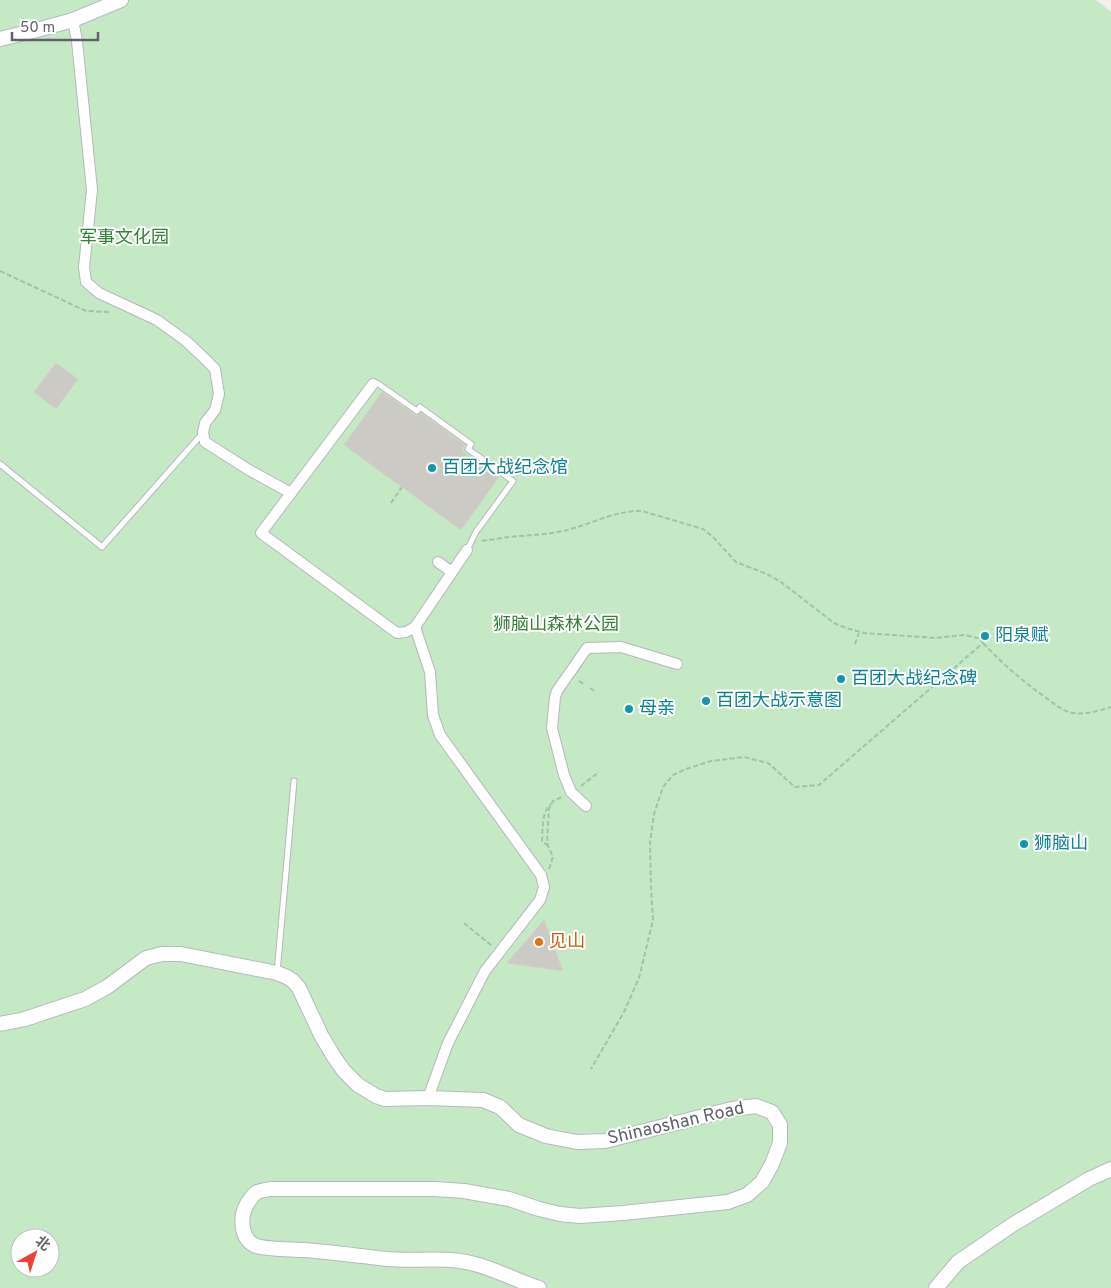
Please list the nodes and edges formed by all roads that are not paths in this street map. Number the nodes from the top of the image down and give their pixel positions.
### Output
1 (121, 0) edge
2 (73, 20) junction
3 (0, 39) edge
4 (373, 384) joint
5 (204, 433) junction
6 (0, 464) edge
7 (291, 493) junction
8 (467, 550) joint
9 (438, 562) dead end
10 (452, 572) junction
11 (415, 628) junction
12 (677, 664) dead end
13 (294, 781) dead end
14 (586, 806) dead end
15 (277, 973) junction
16 (0, 1024) edge
17 (428, 1098) junction
18 (1111, 1169) edge
19 (539, 1288) edge
20 (936, 1288) edge

1 - 2 street
2 - 3 street
2 - 5 street
4 - 7 street
4 - 8 lane
5 - 6 lane
5 - 7 street
7 - 11 street
8 - 10 street
9 - 10 street
10 - 11 street
11 - 17 street
12 - 14 street
13 - 15 lane
15 - 16 street, Shinaoshan Road
15 - 17 street, Shinaoshan Road
17 - 19 street, Shinaoshan Road
18 - 20 street

